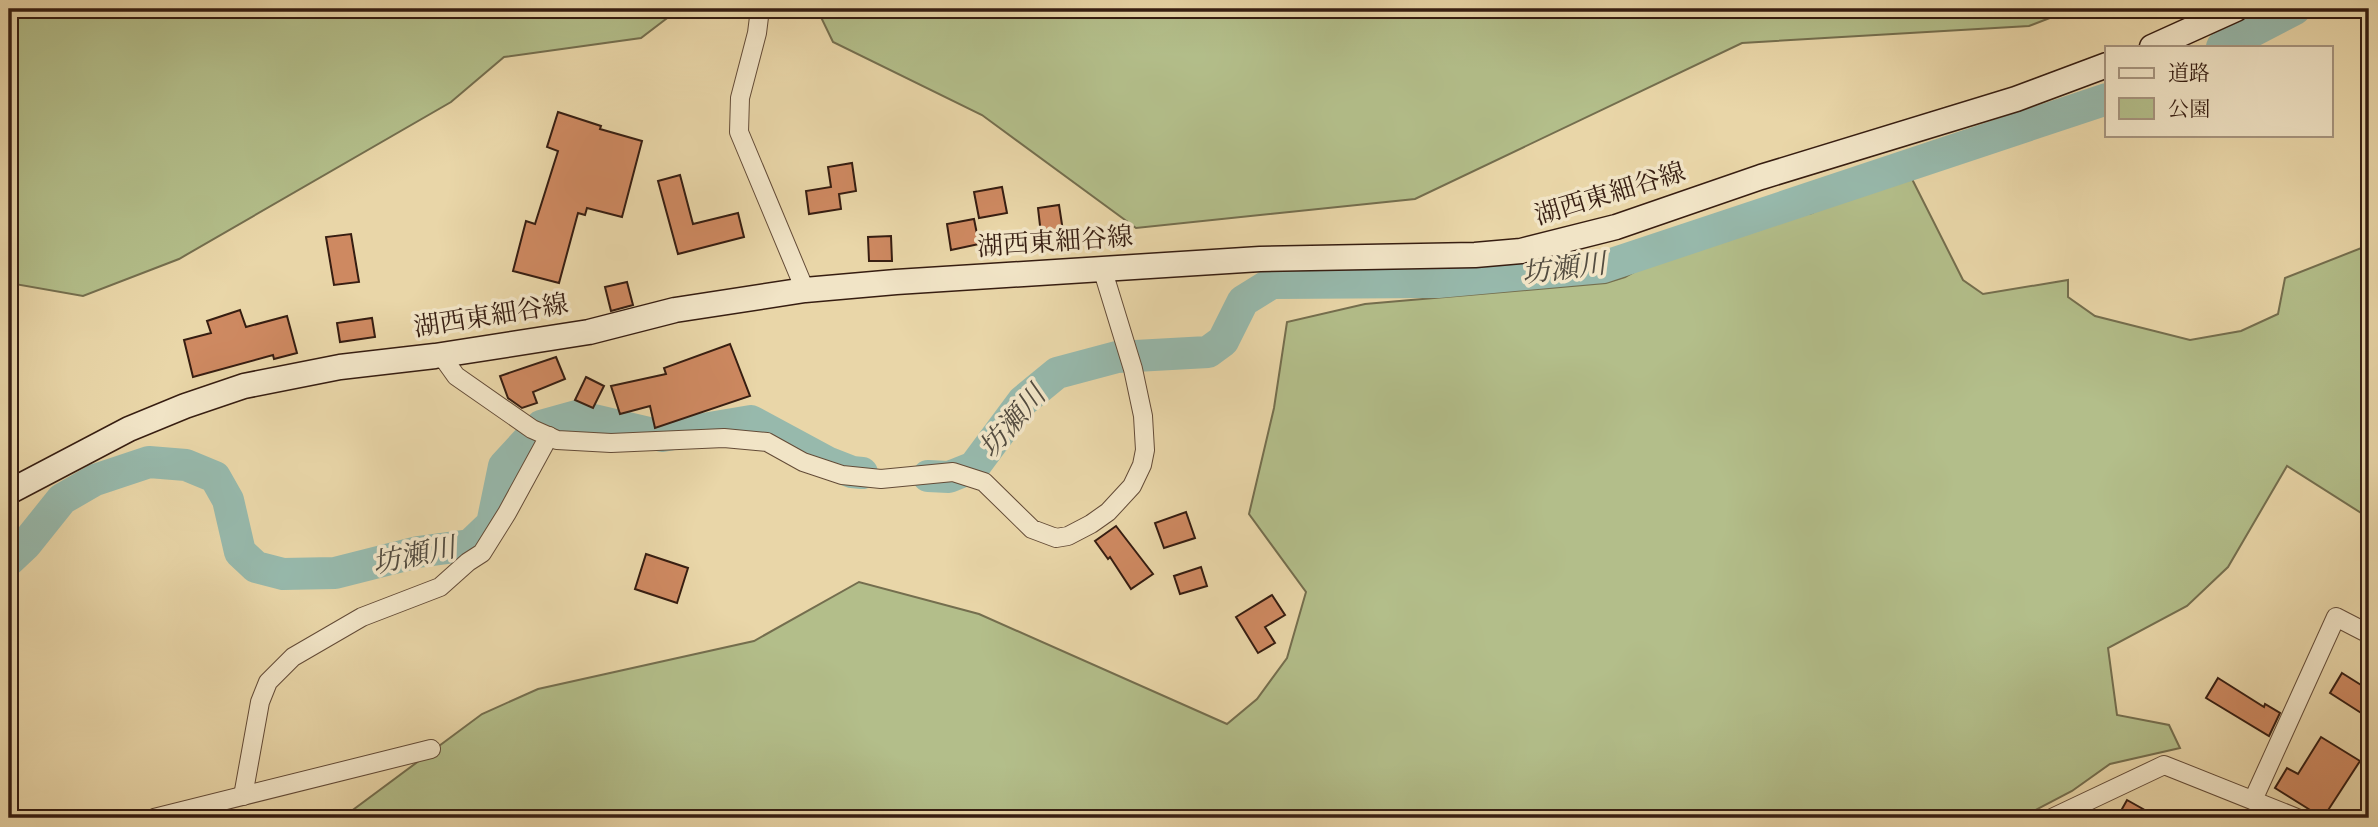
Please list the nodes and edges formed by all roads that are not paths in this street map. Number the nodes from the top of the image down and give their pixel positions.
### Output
1 (760, 9) edge
2 (2236, 9) edge
3 (2154, 46) edge
4 (2105, 66) edge
5 (1102, 268) junction
6 (805, 290) junction
7 (440, 355) junction
8 (548, 436) junction
9 (9, 492) edge
10 (2369, 634) edge
11 (431, 750) dead end
12 (243, 796) junction
13 (2253, 800) junction
14 (154, 818) edge
15 (2052, 818) edge
16 (2297, 818) edge

1 - 6 street
2 - 3 main road
4 - 5 main road, 湖西東細谷線
5 - 6 main road, 湖西東細谷線
5 - 8 street
6 - 7 main road, 湖西東細谷線
7 - 8 street
7 - 9 main road, 湖西東細谷線
8 - 12 street
10 - 13 street
11 - 12 street
12 - 14 street
13 - 15 street
13 - 16 street

